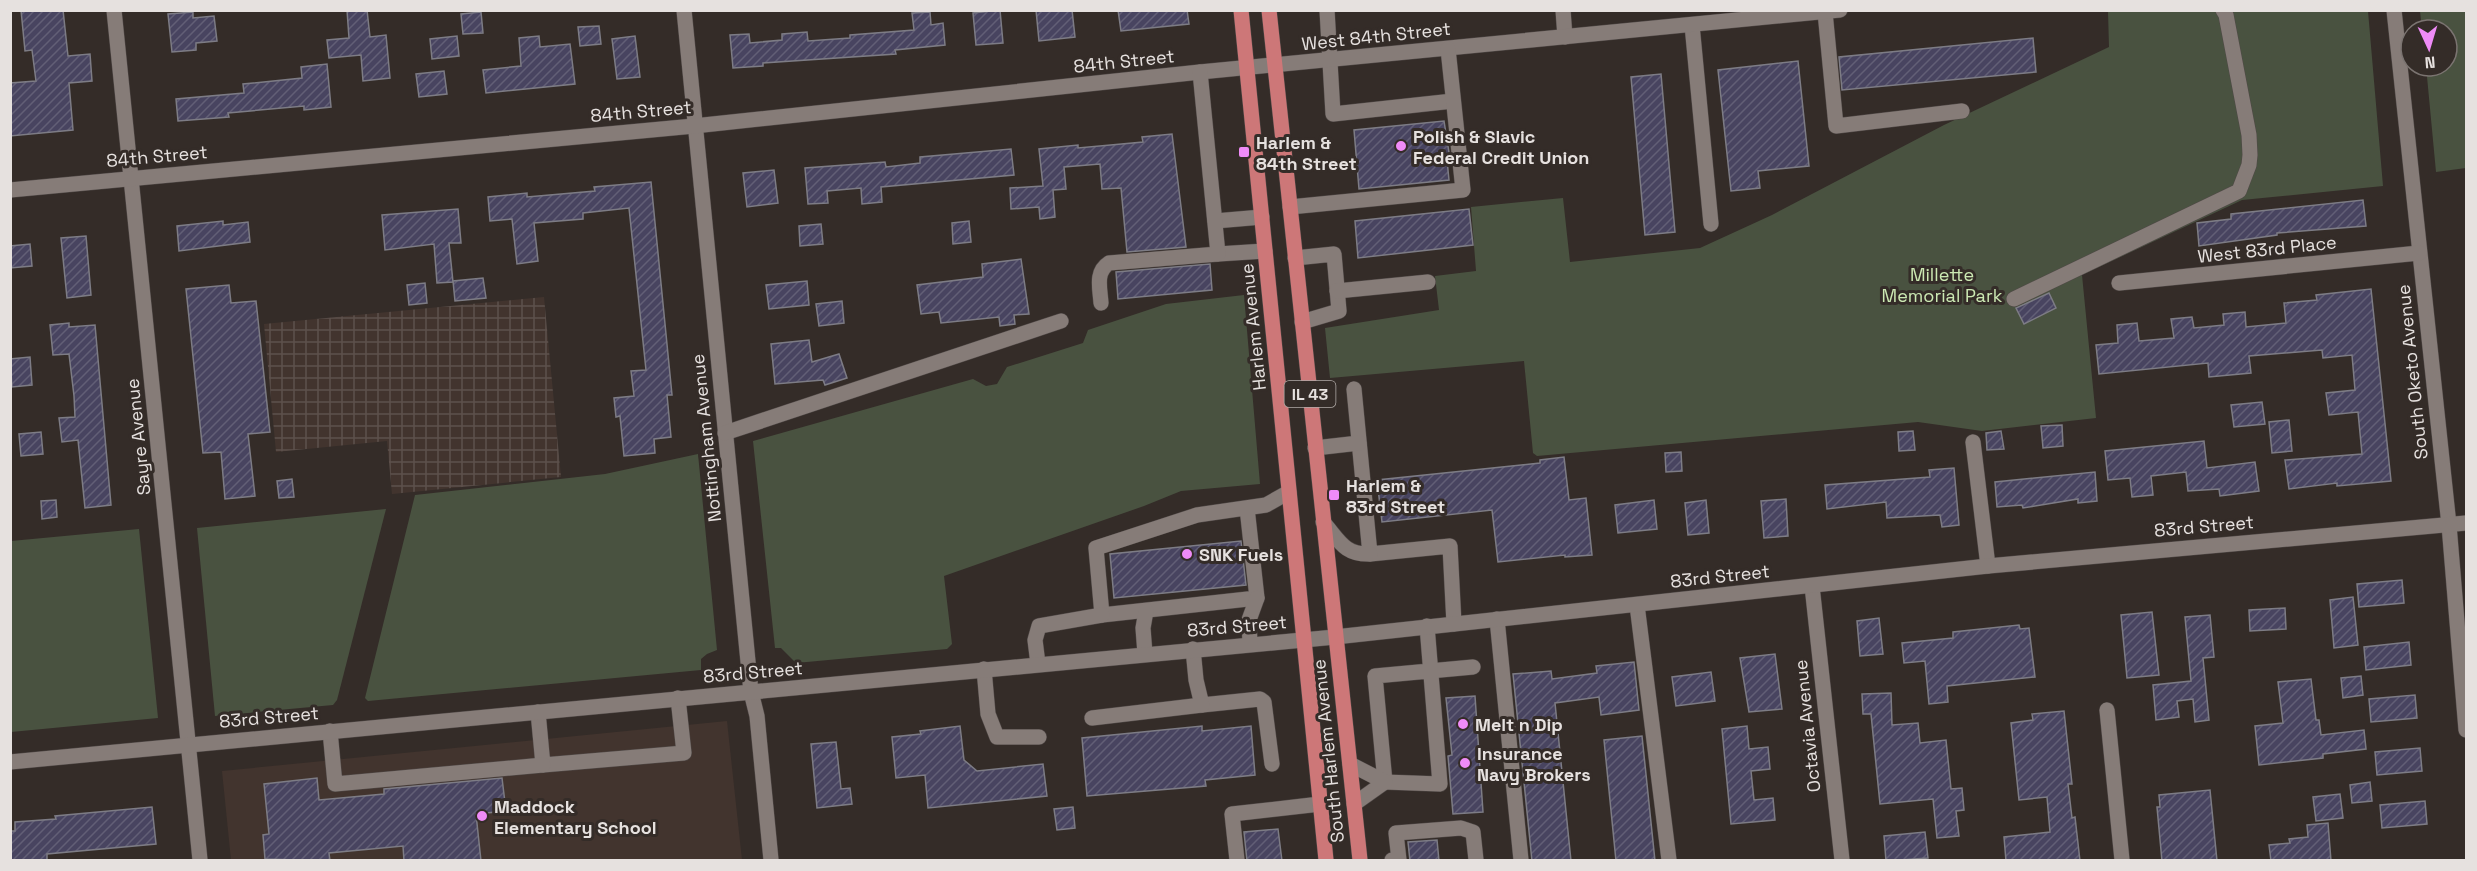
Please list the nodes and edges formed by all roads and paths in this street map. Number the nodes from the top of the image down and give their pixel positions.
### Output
1 (114, 10) edge
2 (684, 10) edge
3 (1241, 10) edge
4 (1269, 10) edge
5 (1327, 10) edge
6 (1563, 10) edge
7 (2223, 10) edge
8 (2394, 10) edge
9 (1833, 11) edge
10 (1692, 25) junction
11 (1565, 37) junction
12 (1448, 49) junction
13 (1330, 60) junction
14 (1274, 65) junction
15 (1247, 68) junction
16 (1200, 72) junction
17 (1453, 101) junction
18 (1962, 111) dead end
19 (694, 126) junction
20 (131, 178) junction
21 (10, 190) edge
22 (1290, 207) junction
23 (1262, 217) junction
24 (1215, 221) junction
25 (1710, 224) dead end
26 (1265, 251) junction
27 (2419, 253) junction
28 (1218, 254) junction
29 (1295, 258) junction
30 (1428, 282) dead end
31 (2120, 283) dead end
32 (1337, 291) junction
33 (2014, 298) dead end
34 (1101, 303) dead end
35 (1061, 321) dead end
36 (1302, 322) junction
37 (1354, 389) dead end
38 (725, 433) junction
39 (1973, 442) dead end
40 (1359, 443) junction
41 (1315, 448) junction
42 (1289, 492) junction
43 (1247, 508) junction
44 (1323, 522) junction
45 (2466, 523) edge
46 (2449, 525) junction
47 (1370, 554) junction
48 (1988, 566) junction
49 (1812, 586) junction
50 (1257, 598) junction
51 (1637, 605) junction
52 (1146, 610) junction
53 (1102, 615) junction
54 (1497, 619) junction
55 (1454, 624) junction
56 (1427, 626) junction
57 (1335, 637) junction
58 (1304, 639) junction
59 (1250, 644) junction
60 (1193, 649) junction
61 (1145, 654) junction
62 (1038, 664) junction
63 (1473, 667) dead end
64 (984, 669) junction
65 (1430, 671) junction
66 (751, 692) junction
67 (2465, 693) edge
68 (678, 698) junction
69 (1202, 705) junction
70 (2107, 710) dead end
71 (538, 712) junction
72 (1092, 718) dead end
73 (2466, 730) edge
74 (330, 731) junction
75 (1039, 737) dead end
76 (189, 744) junction
77 (10, 762) edge
78 (1272, 764) dead end
79 (1350, 764) junction
80 (543, 765) junction
81 (1385, 782) junction
82 (1320, 804) junction
83 (1354, 804) junction
84 (1397, 860) edge
85 (200, 861) edge
86 (771, 861) edge
87 (1237, 861) edge
88 (1326, 861) edge
89 (1360, 861) edge
90 (1476, 861) edge
91 (1521, 861) edge
92 (1669, 861) edge
93 (1842, 861) edge
94 (2122, 861) edge

1 - 20 street, Sayre Avenue
2 - 19 street, Nottingham Avenue
3 - 15 main road, Harlem Avenue / IL 43
4 - 14 main road, IL 43
5 - 13 street
6 - 11 street
7 - 33 street
8 - 27 street, South Oketo Avenue
9 - 10 street, West 84th Street
9 - 18 street
10 - 11 street, West 84th Street
10 - 25 street
11 - 12 street, West 84th Street
12 - 13 street, West 84th Street
12 - 17 street
13 - 14 street, West 84th Street
13 - 17 street
14 - 15 street, 84th Street
14 - 22 main road, IL 43
15 - 16 street, 84th Street
15 - 23 main road, Harlem Avenue / IL 43
16 - 19 street, 84th Street
16 - 24 street
17 - 22 street
19 - 20 street, 84th Street
19 - 38 street, Nottingham Avenue
20 - 21 street, 84th Street
20 - 76 street, Sayre Avenue
22 - 29 main road, IL 43
23 - 24 street
23 - 26 main road, Harlem Avenue / IL 43
24 - 28 street
26 - 28 street
26 - 42 main road, Harlem Avenue / IL 43
27 - 31 street, West 83rd Place
27 - 46 street, South Oketo Avenue
28 - 34 street
29 - 32 street
29 - 36 main road, IL 43
30 - 32 street
32 - 36 street
35 - 38 street
36 - 41 main road, IL 43
37 - 40 street
38 - 66 street, Nottingham Avenue
39 - 48 street
40 - 41 street
40 - 47 street
41 - 44 main road, IL 43
42 - 43 street
42 - 58 main road, Harlem Avenue / IL 43
43 - 50 street
43 - 53 street
44 - 47 street
44 - 57 main road, IL 43
45 - 46 street, 83rd Street
46 - 48 street, 83rd Street
46 - 67 street, South Oketo Avenue
47 - 55 street
48 - 49 street, 83rd Street
49 - 51 street, 83rd Street
49 - 93 street, Octavia Avenue
50 - 52 street
50 - 59 street
51 - 54 street, 83rd Street
51 - 92 street
52 - 53 street
52 - 61 street
53 - 62 street
54 - 55 street, 83rd Street
54 - 91 street
55 - 56 street, 83rd Street
56 - 57 street, 83rd Street
56 - 65 street
57 - 58 street, 83rd Street
57 - 79 main road, South Harlem Avenue / IL 43
58 - 59 street, 83rd Street
58 - 82 main road, South Harlem Avenue / IL 43
59 - 60 street, 83rd Street
60 - 61 street, 83rd Street
60 - 69 street
61 - 62 street, 83rd Street
62 - 64 street, 83rd Street
63 - 65 street
64 - 66 street, 83rd Street
64 - 75 street
65 - 81 street
65 - 81 street
66 - 68 street, 83rd Street
66 - 86 street, Nottingham Avenue
67 - 73 street, South Oketo Avenue
68 - 71 street, 83rd Street
68 - 80 street
69 - 72 street
69 - 78 street
70 - 94 street
71 - 74 street, 83rd Street
71 - 80 street
74 - 76 street, 83rd Street
74 - 80 street
76 - 77 street, 83rd Street
76 - 85 street, Sayre Avenue
79 - 81 street
79 - 83 main road, South Harlem Avenue / IL 43
81 - 83 street
82 - 87 street
82 - 88 main road, South Harlem Avenue / IL 43
83 - 89 main road, South Harlem Avenue / IL 43
84 - 90 street

